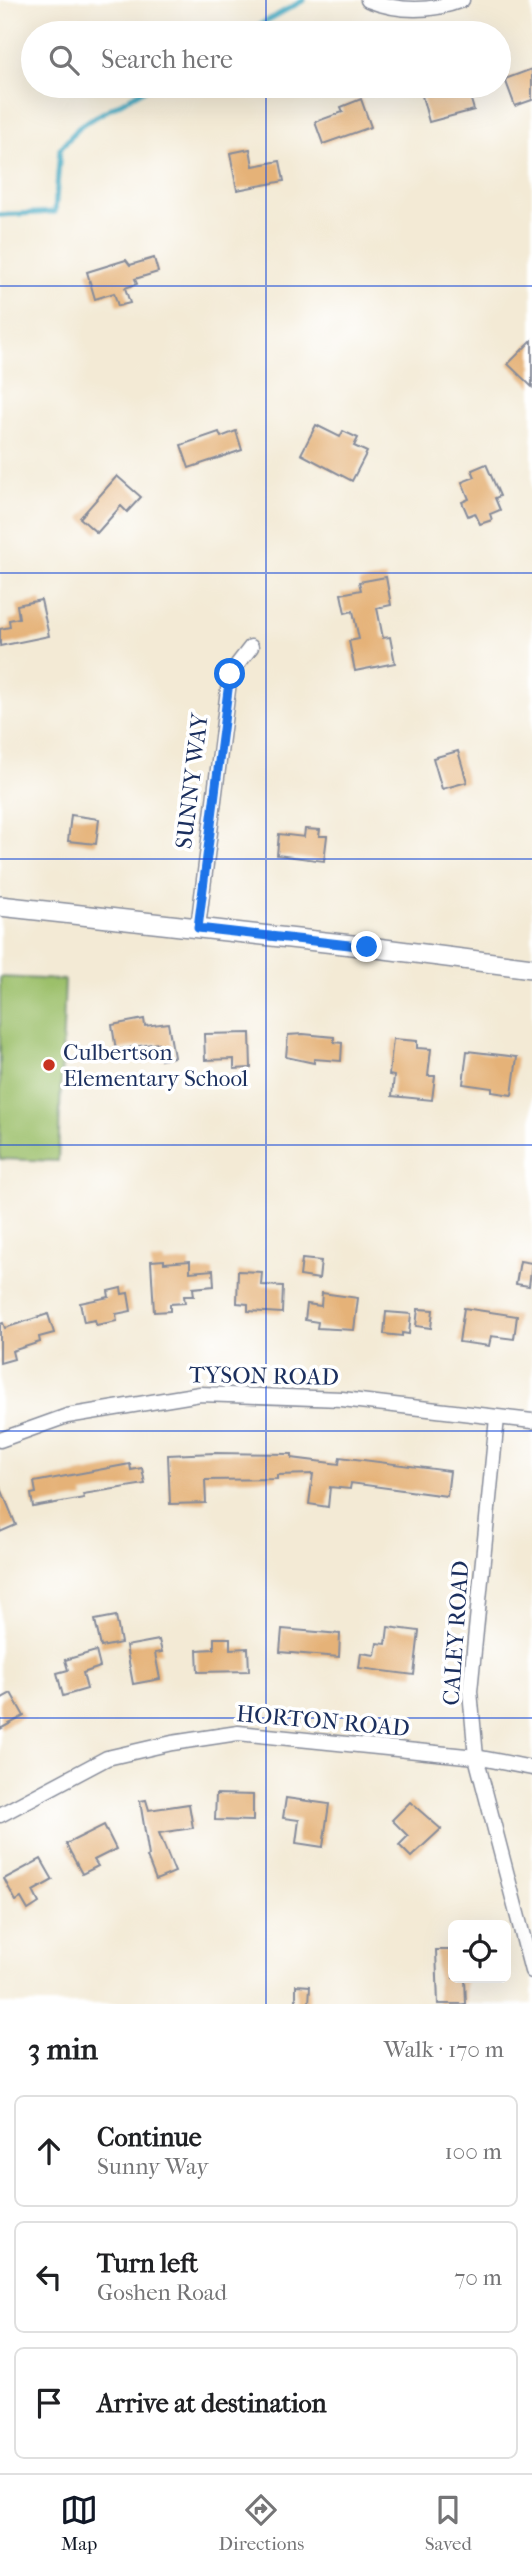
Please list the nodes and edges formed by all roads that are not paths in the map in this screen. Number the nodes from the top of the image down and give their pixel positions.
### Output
1 (369, 0) edge
2 (462, 0) edge
3 (251, 647) dead end
4 (0, 906) edge
5 (198, 928) junction
6 (532, 968) edge
7 (496, 1418) junction
8 (532, 1422) edge
9 (0, 1440) edge
10 (476, 1757) junction
11 (532, 1768) edge
12 (0, 1815) edge
13 (532, 1971) edge

1 - 2 street
3 - 5 street, SUNNY WAY
4 - 5 street
5 - 6 street
7 - 8 street, TYSON ROAD
7 - 9 street, TYSON ROAD
7 - 10 street, CALEY ROAD
10 - 11 street, HORTON ROAD
10 - 12 street, HORTON ROAD
10 - 13 street, CALEY ROAD

